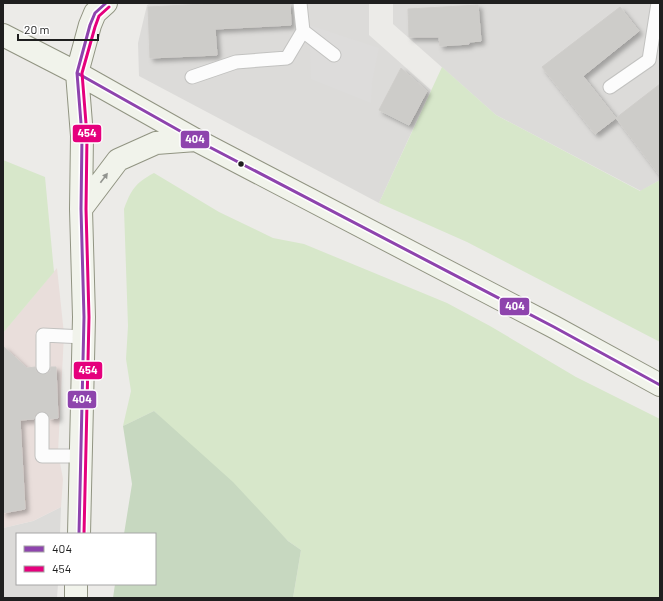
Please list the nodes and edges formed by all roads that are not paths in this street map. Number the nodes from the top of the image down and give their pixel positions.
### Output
1 (106, 3) edge
2 (300, 3) edge
3 (658, 3) edge
4 (303, 31) junction
5 (3, 35) edge
6 (334, 55) dead end
7 (77, 72) junction
8 (192, 77) dead end
9 (610, 87) dead end
10 (196, 140) junction
11 (81, 209) junction
12 (84, 337) junction
13 (43, 367) dead end
14 (660, 385) edge
15 (42, 419) dead end
16 (81, 456) junction
17 (79, 533) edge
18 (76, 585) edge
19 (76, 598) edge

1 - 7 main road
2 - 4 lane
3 - 9 lane
4 - 6 lane
4 - 8 lane
5 - 7 main road
7 - 10 main road
7 - 11 main road
11 -> 10 main road
10 - 14 main road
11 - 12 main road
12 - 13 lane
12 - 16 main road
15 - 16 lane
16 - 17 main road
18 - 19 main road

